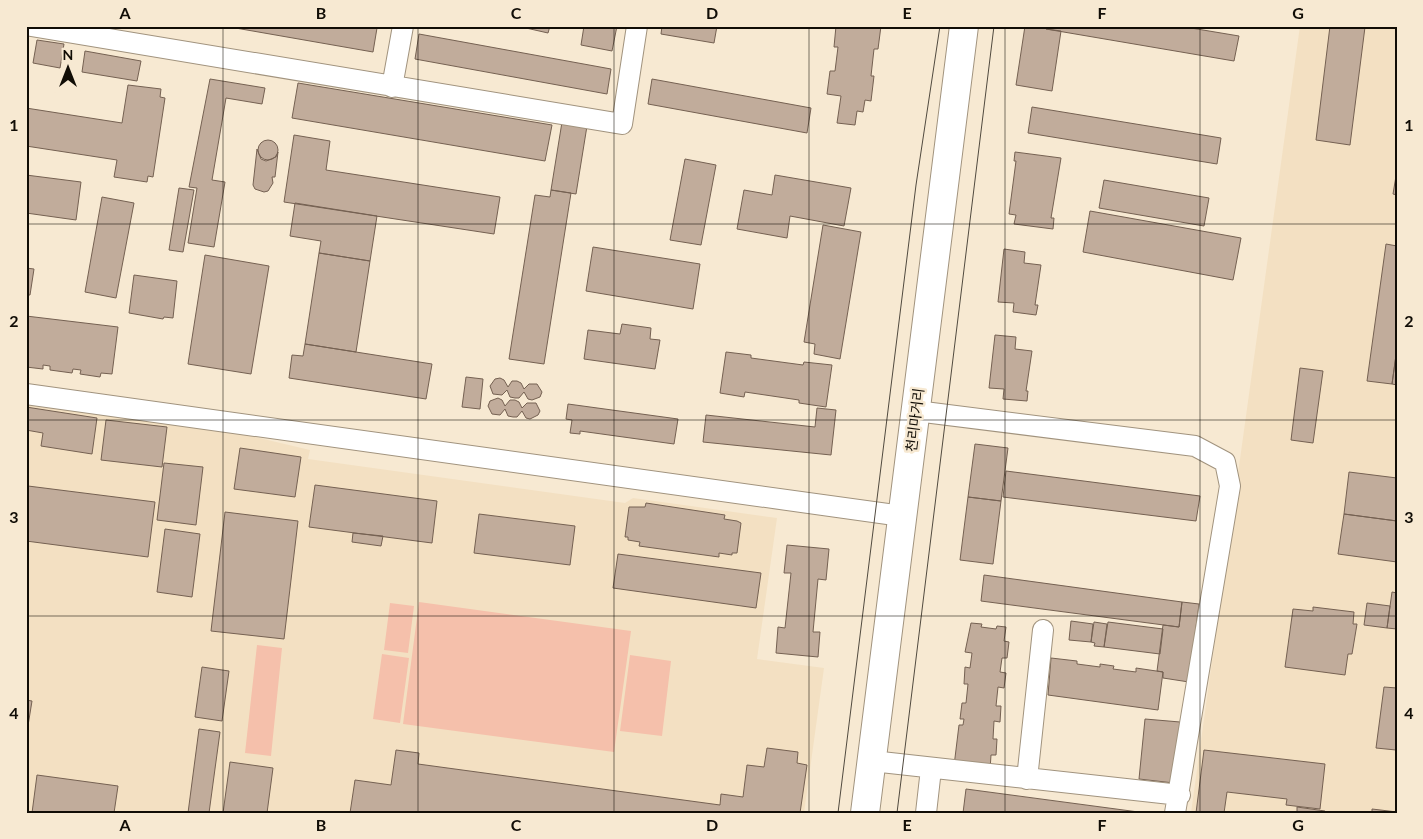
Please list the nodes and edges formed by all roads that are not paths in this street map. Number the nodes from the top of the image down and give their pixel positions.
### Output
1 (31, 26) edge
2 (403, 26) edge
3 (638, 26) edge
4 (964, 26) edge
5 (392, 87) junction
6 (26, 394) edge
7 (916, 411) junction
8 (902, 516) junction
9 (1043, 630) dead end
10 (872, 761) junction
11 (931, 769) junction
12 (1027, 779) junction
13 (1177, 804) edge
14 (865, 813) edge
15 (926, 813) edge

1 - 5 street
2 - 5 street
3 - 5 street
4 - 7 highway, 천리마거리
6 - 8 street
7 - 8 highway, 천리마거리
7 - 13 street
8 - 10 highway, 천리마거리
9 - 12 street
10 - 11 street
10 - 14 highway, 천리마거리
11 - 12 street
11 - 15 street
12 - 13 street

